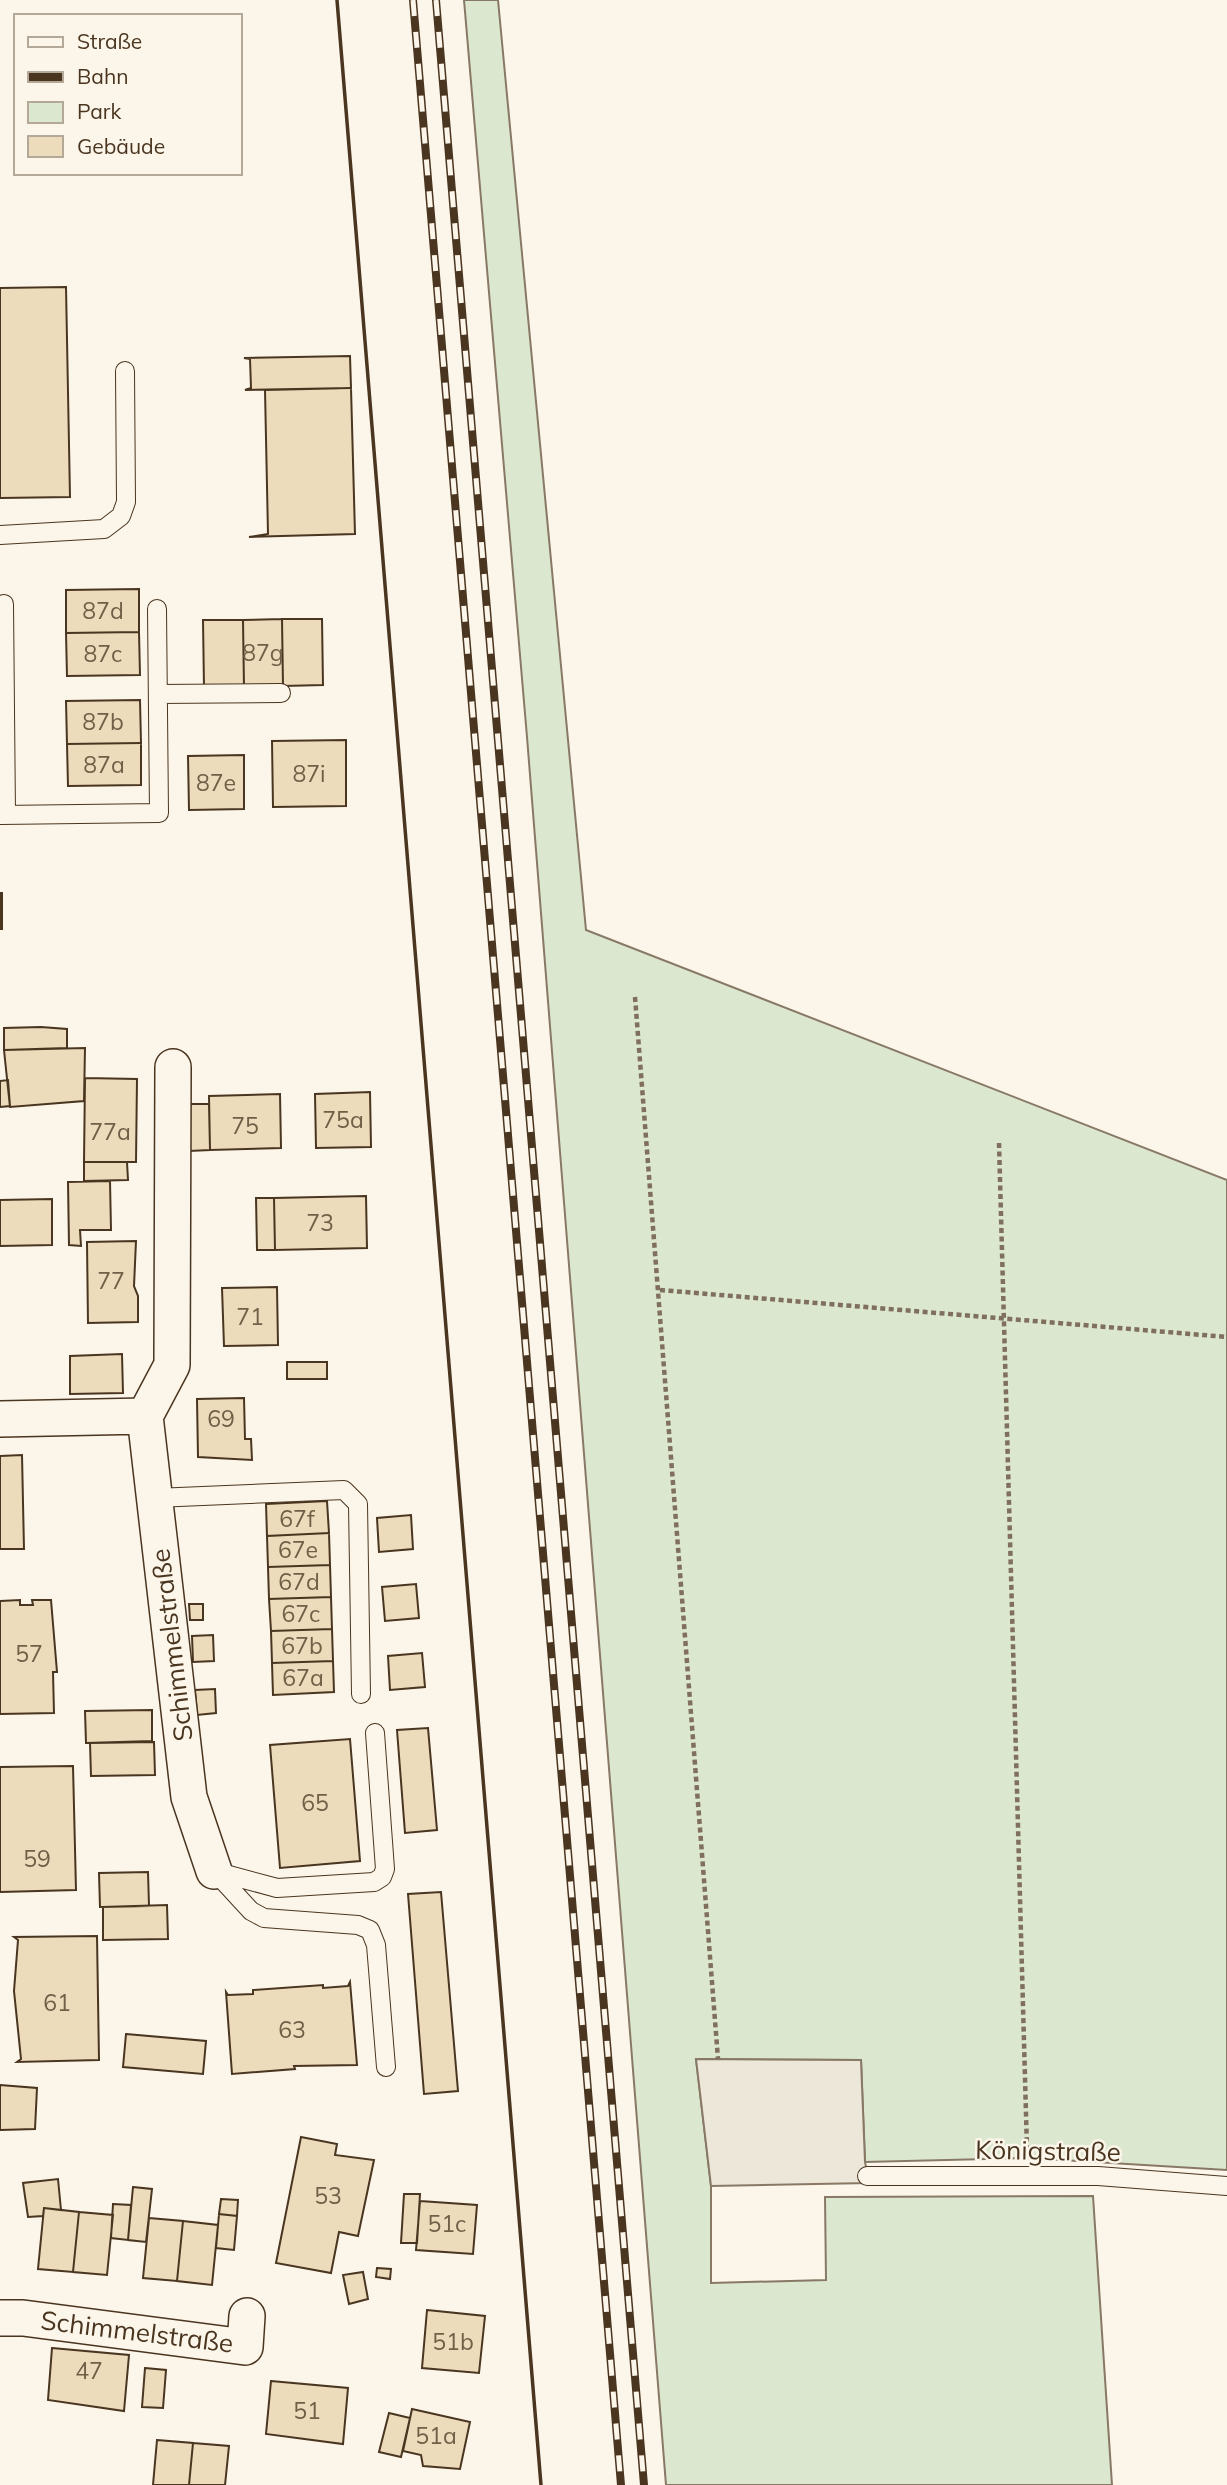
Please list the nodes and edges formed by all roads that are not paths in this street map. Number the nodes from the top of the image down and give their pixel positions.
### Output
1 (125, 371) dead end
2 (0, 535) edge
3 (4, 604) dead end
4 (157, 609) dead end
5 (281, 693) dead end
6 (158, 694) junction
7 (3, 815) edge
8 (173, 1067) dead end
9 (145, 1416) junction
10 (0, 1419) edge
11 (155, 1498) junction
12 (360, 1694) dead end
13 (375, 1733) dead end
14 (214, 1871) junction
15 (386, 2067) dead end
16 (867, 2176) dead end
17 (1227, 2186) edge
18 (247, 2316) dead end
19 (0, 2318) edge

1 - 2 lane
3 - 7 lane
4 - 6 lane
5 - 6 lane
6 - 7 lane
8 - 9 street
9 - 10 street
9 - 11 street, Schimmelstraße
11 - 12 lane
11 - 14 street, Schimmelstraße
13 - 14 lane
14 - 15 lane
16 - 17 lane, Königstraße
18 - 19 street, Schimmelstraße

